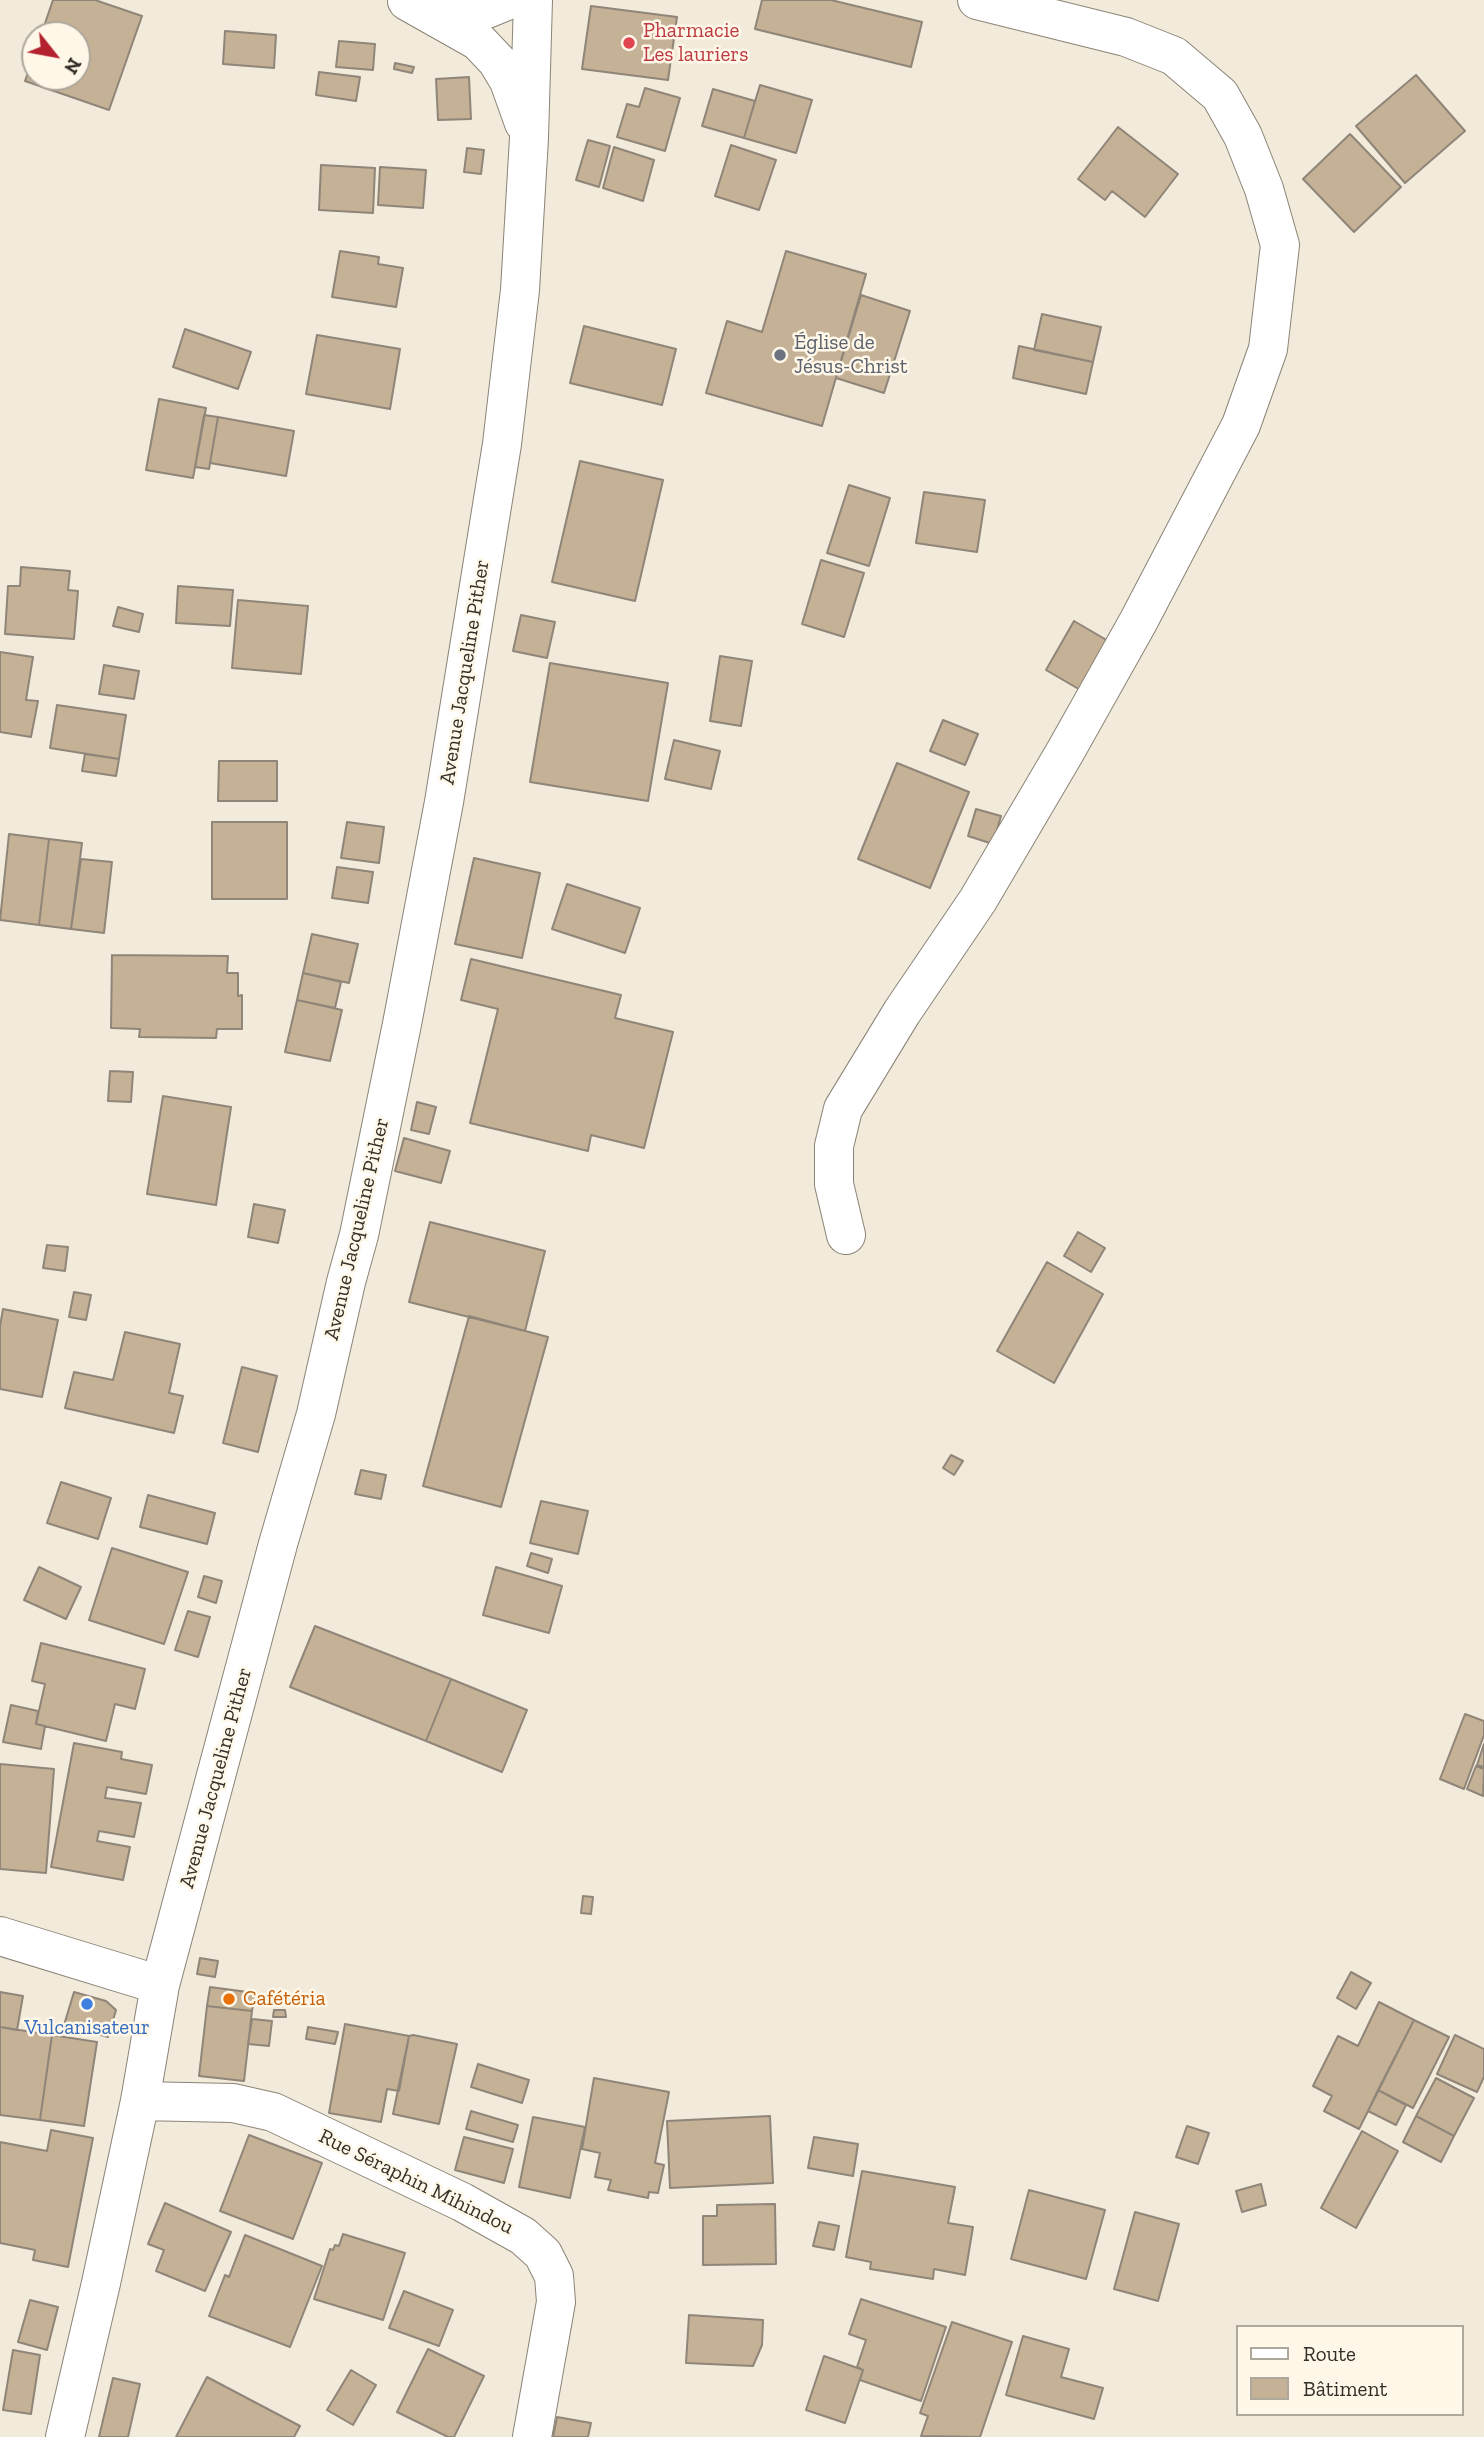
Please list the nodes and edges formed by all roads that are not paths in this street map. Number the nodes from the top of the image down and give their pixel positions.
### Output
1 (406, 0) edge
2 (509, 0) edge
3 (533, 0) edge
4 (977, 0) edge
5 (529, 138) junction
6 (846, 1235) dead end
7 (0, 1936) edge
8 (160, 1985) junction
9 (140, 2101) junction
10 (65, 2437) edge
11 (532, 2437) edge

1 - 2 street
1 - 5 street
3 - 5 street, Avenue Jacqueline Pither
4 - 6 street
5 - 8 street, Avenue Jacqueline Pither
7 - 8 street
8 - 9 street, Avenue Jacqueline Pither
9 - 10 street, Avenue Jacqueline Pither
9 - 11 street, Rue Séraphin Mihindou

